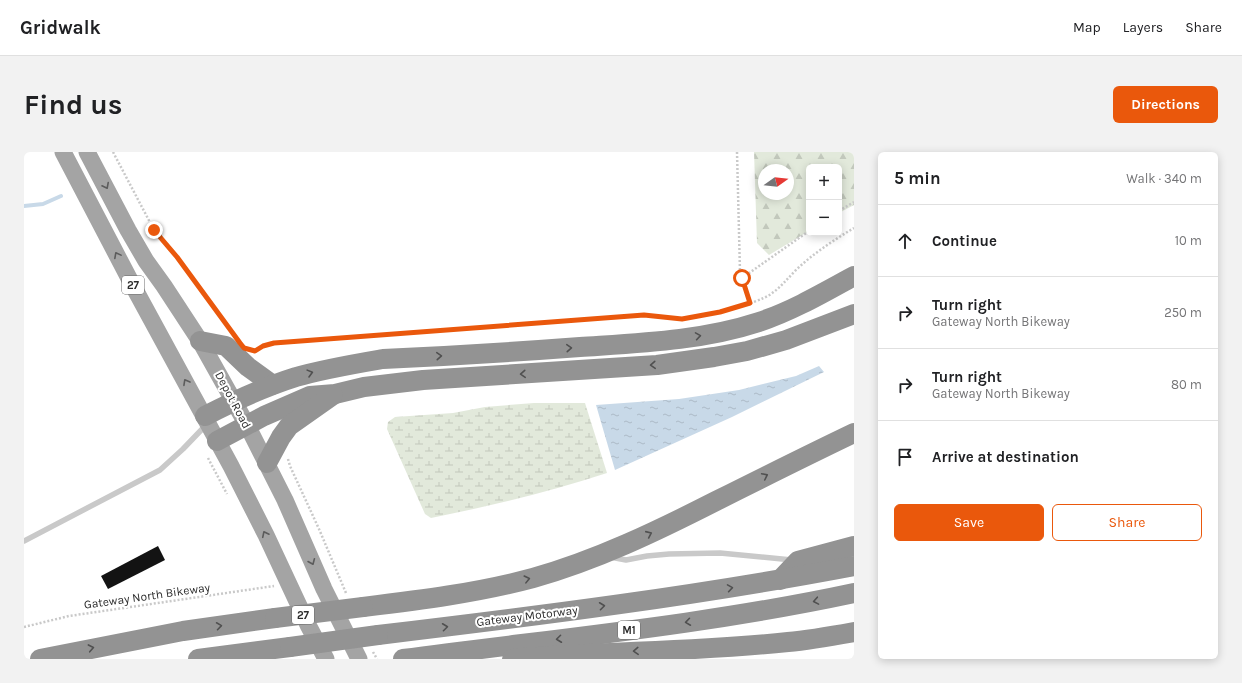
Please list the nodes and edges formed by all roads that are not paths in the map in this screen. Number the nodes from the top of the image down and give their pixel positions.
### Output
1 (63, 152) edge
2 (87, 152) edge
3 (854, 276) edge
4 (854, 314) edge
5 (200, 341) junction
6 (273, 385) junction
7 (335, 394) junction
8 (233, 402) junction
9 (247, 425) junction
10 (210, 427) junction
11 (854, 433) edge
12 (266, 463) junction
13 (24, 541) edge
14 (854, 546) edge
15 (603, 554) junction
16 (798, 561) junction
17 (854, 566) edge
18 (780, 580) junction
19 (854, 593) edge
20 (854, 632) edge
21 (40, 659) edge
22 (198, 659) edge
23 (326, 659) edge
24 (359, 659) edge
25 (403, 659) edge
26 (512, 659) edge

10 -> 1 main road, 27
2 -> 5 main road, Depot Road / 27
6 -> 3 highway
4 -> 7 highway
5 - 6 highway
5 - 8 main road, Depot Road / 27
6 - 8 highway
7 - 9 highway
7 - 12 highway
8 - 9 main road, Depot Road / 27
8 - 10 highway
9 - 10 highway
9 - 12 main road, Depot Road / 27
10 - 13 lane
23 -> 10 main road, 27
15 -> 11 highway
12 -> 24 main road, Depot Road / 27
14 - 16 highway
15 - 16 lane
21 -> 15 highway, bridge
16 - 18 highway
17 - 18 highway, Gateway Motorway / M1
22 -> 18 highway, Gateway Motorway / M1, bridge
19 -> 25 highway, M1
20 -> 26 highway

